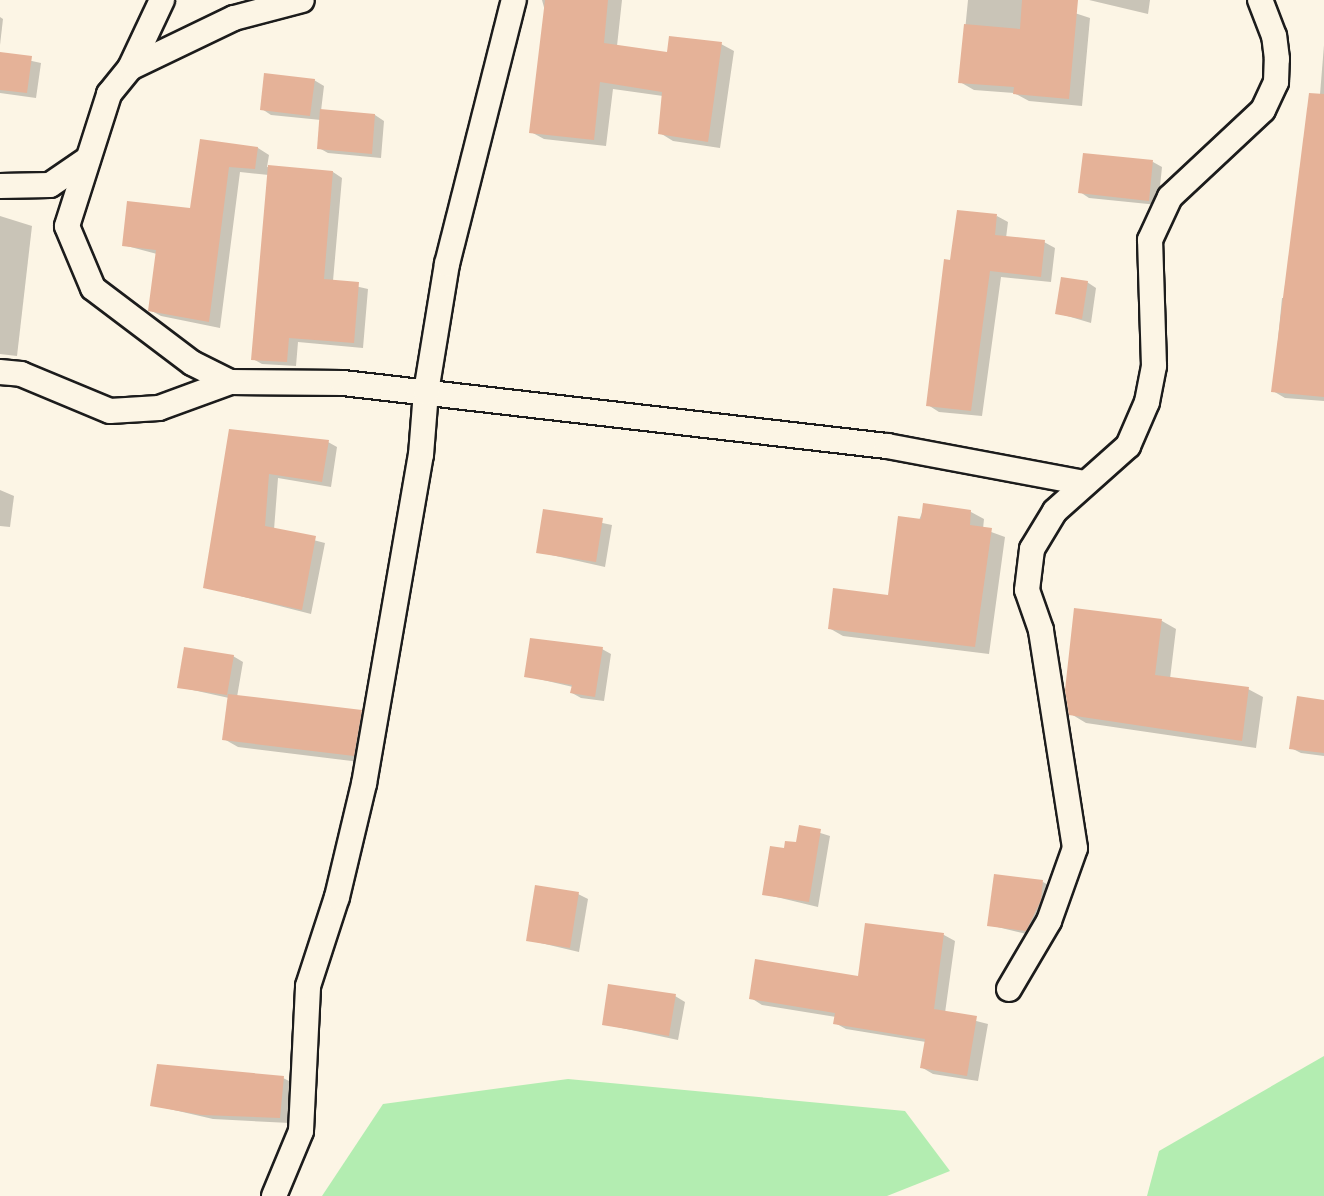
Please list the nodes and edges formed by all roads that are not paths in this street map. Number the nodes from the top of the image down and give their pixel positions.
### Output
1 (162, 0) edge
2 (302, 0) edge
3 (514, 0) edge
4 (1260, 0) edge
5 (130, 68) junction
6 (88, 159) junction
7 (0, 186) edge
8 (0, 372) edge
9 (230, 382) junction
10 (426, 392) junction
11 (1085, 483) junction
12 (1009, 989) dead end
13 (274, 1196) edge

1 - 5 street
2 - 5 street
3 - 10 street
4 - 11 street
5 - 6 street
6 - 7 street
6 - 9 street
8 - 9 street
9 - 10 street
10 - 11 street
10 - 13 street
11 - 12 street

